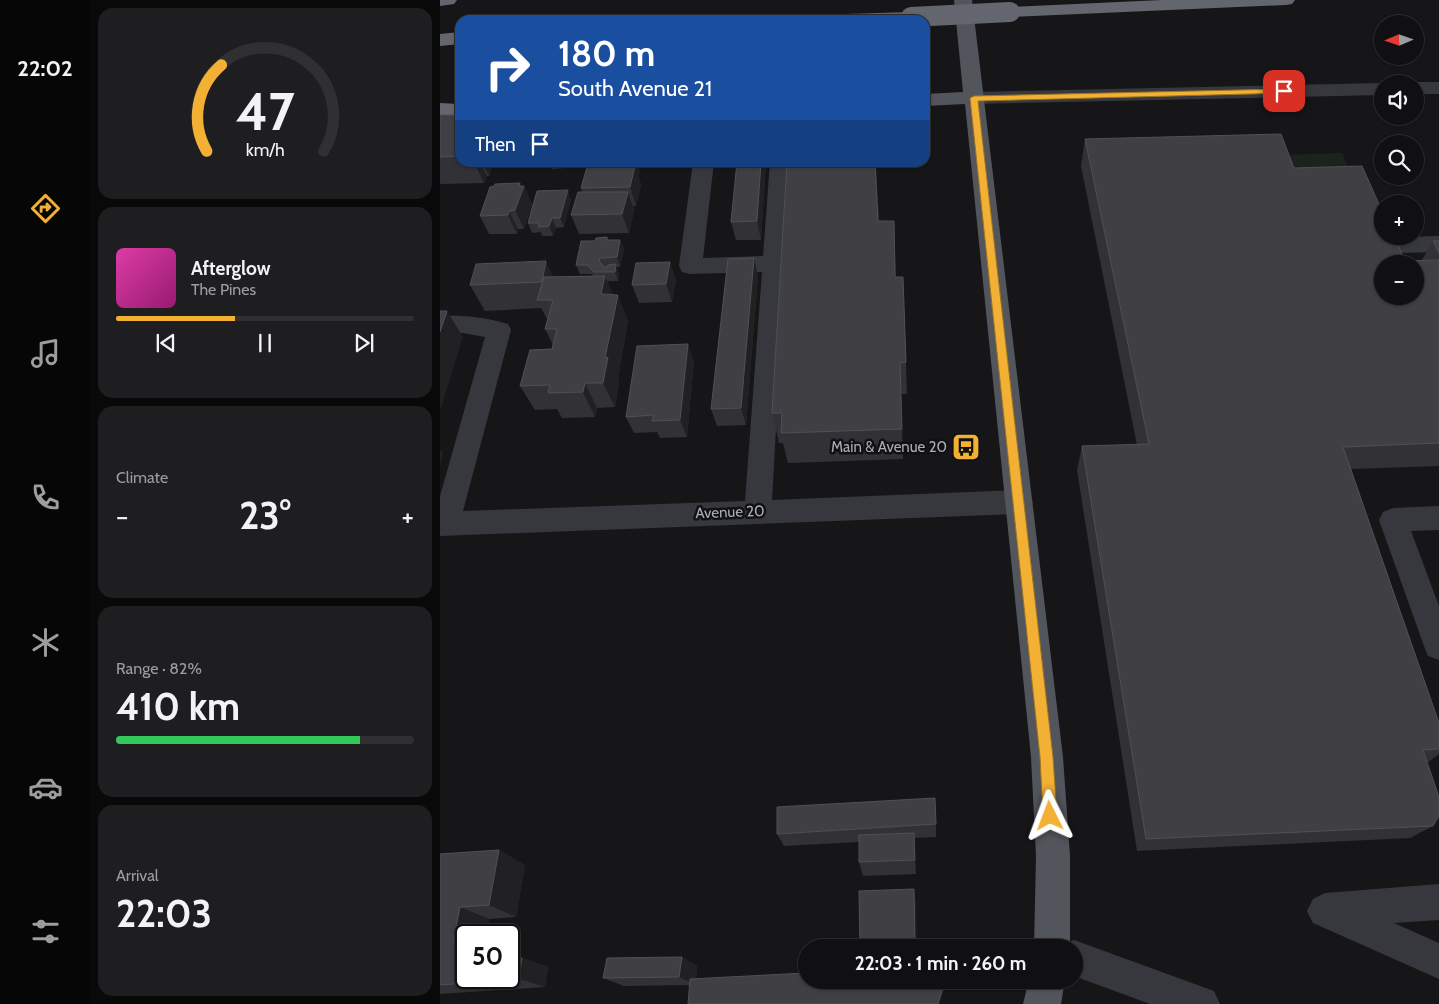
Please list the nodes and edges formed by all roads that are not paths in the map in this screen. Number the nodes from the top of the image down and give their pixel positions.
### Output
1 (448, 0) edge
2 (963, 0) edge
3 (1286, 0) edge
4 (440, 1) edge
5 (930, 15) edge
6 (455, 38) edge
7 (440, 40) edge
8 (1424, 88) edge
9 (1439, 88) edge
10 (1374, 89) edge
11 (974, 98) junction
12 (930, 100) edge
13 (440, 109) edge
14 (455, 110) edge
15 (455, 119) edge
16 (440, 120) edge
17 (703, 167) edge
18 (781, 167) edge
19 (1424, 244) edge
20 (1439, 244) edge
21 (774, 263) junction
22 (440, 325) edge
23 (1019, 502) junction
24 (758, 511) junction
25 (1439, 518) edge
26 (443, 524) edge
27 (1439, 646) edge
28 (1439, 902) edge
29 (1052, 939) edge
30 (1083, 961) edge
31 (1439, 961) edge
32 (1045, 989) edge
33 (1042, 1004) edge
34 (1200, 1004) edge

1 - 4 highway
2 - 11 main road
3 - 5 highway, bridge
6 - 7 highway
8 - 9 street
10 - 11 street
11 - 12 main road
11 - 23 main road
13 - 14 highway
15 - 16 street
17 - 21 street
18 - 21 street
19 - 20 street
21 - 24 street
22 - 26 street
23 - 24 street, Avenue 20
23 - 29 main road
24 - 26 street, Avenue 20
25 - 27 street
28 - 31 street
30 - 34 street
32 - 33 main road

